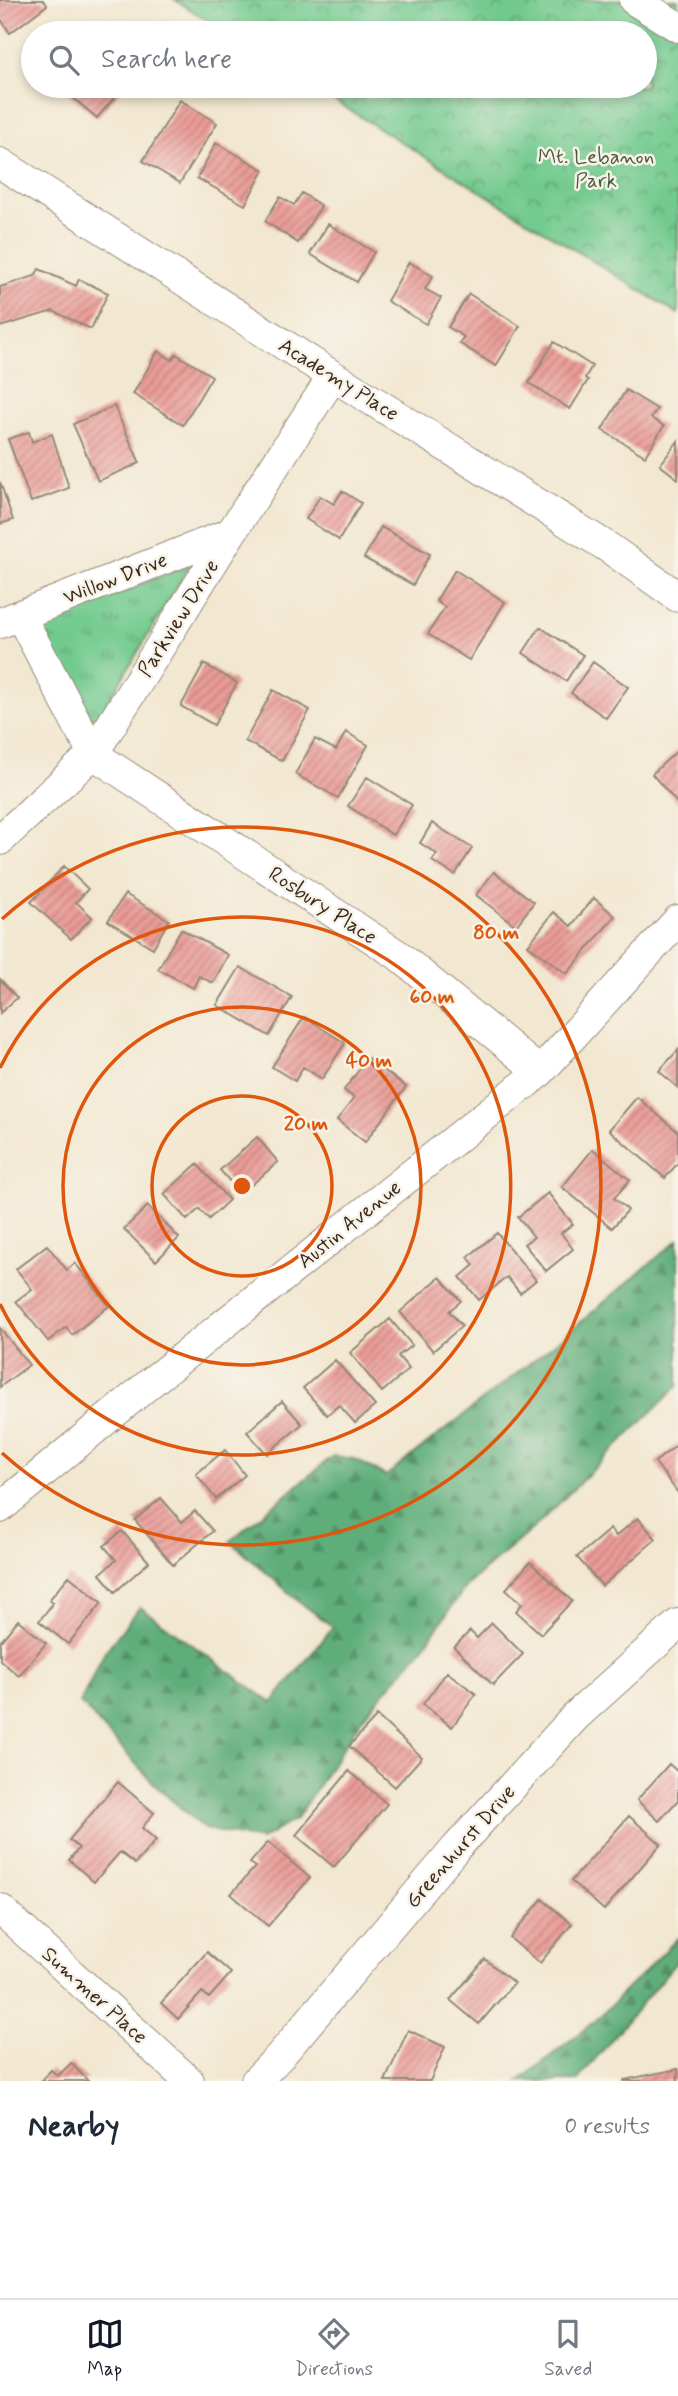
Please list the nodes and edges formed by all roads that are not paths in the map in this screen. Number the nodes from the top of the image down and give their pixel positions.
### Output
1 (634, 0) edge
2 (678, 27) edge
3 (2, 167) edge
4 (333, 376) junction
5 (231, 533) junction
6 (678, 597) edge
7 (10, 619) edge
8 (93, 754) junction
9 (0, 841) edge
10 (678, 920) edge
11 (540, 1072) junction
12 (0, 1508) edge
13 (678, 1624) edge
14 (0, 1909) edge
15 (189, 2081) edge
16 (256, 2081) edge

1 - 2 street
3 - 4 street, Academy Place
4 - 5 street, Parkview Drive
4 - 6 street, Academy Place
5 - 7 street, Willow Drive
5 - 8 street, Parkview Drive
7 - 8 street
8 - 9 street, Parkview Drive
8 - 11 street, Rosbury Place
10 - 11 street, Austin Avenue
11 - 12 street, Austin Avenue
13 - 16 street, Greenhurst Drive
14 - 15 street, Summer Place

